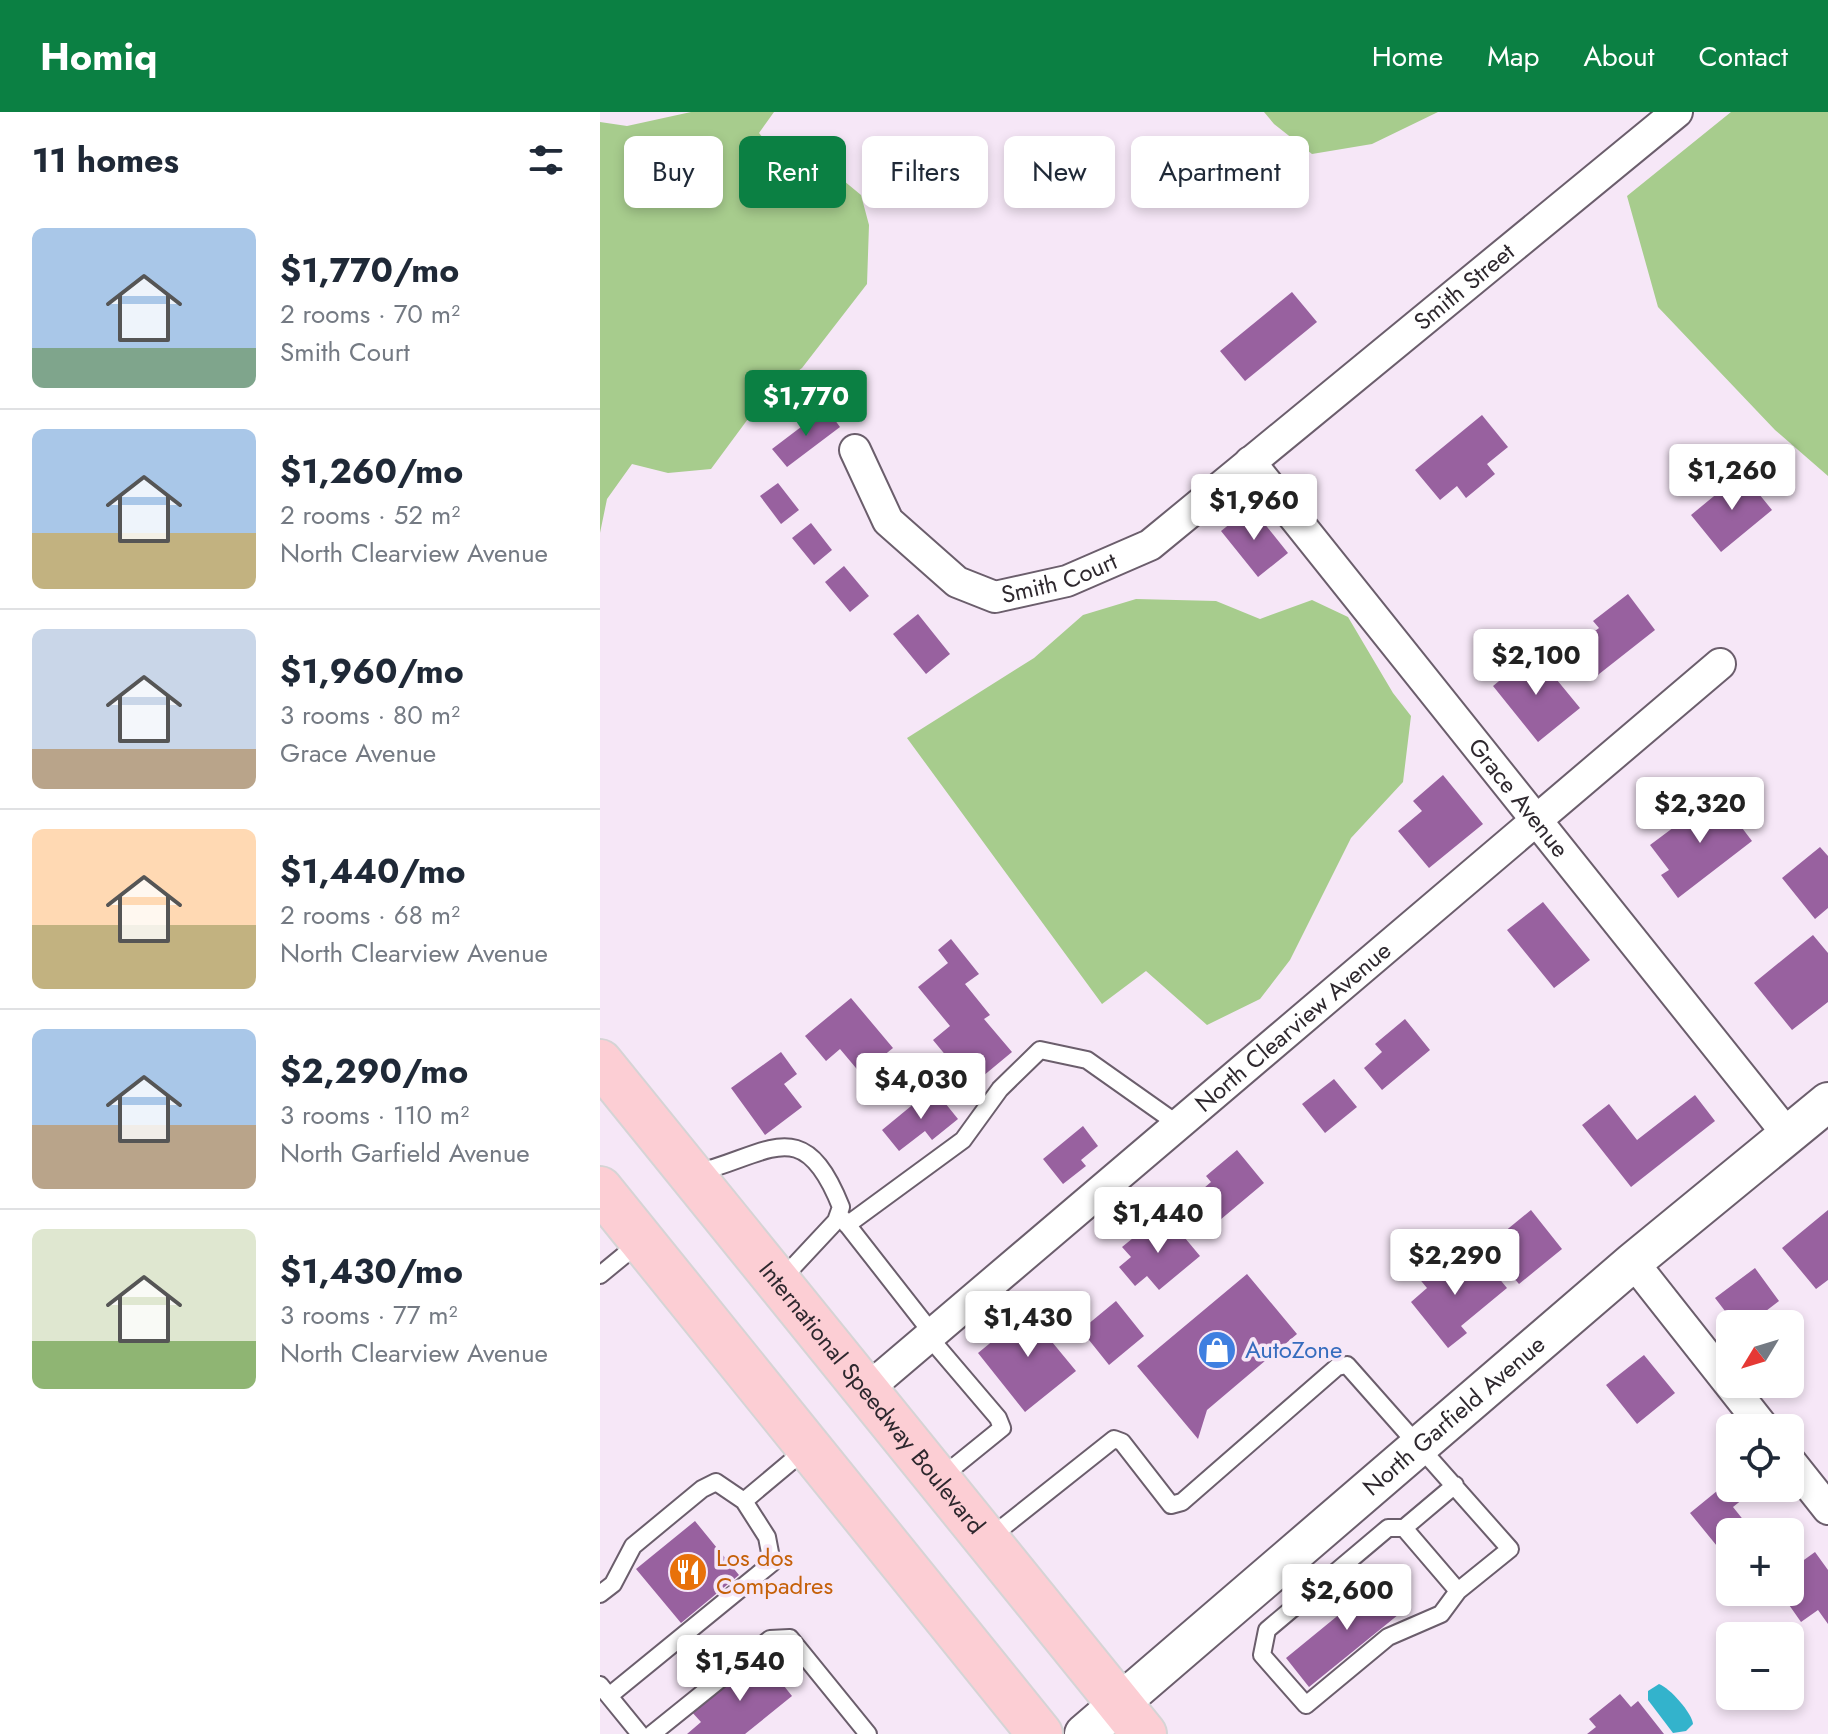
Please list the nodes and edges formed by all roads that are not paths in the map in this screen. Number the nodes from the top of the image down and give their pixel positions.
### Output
1 (1677, 112) edge
2 (855, 450) dead end
3 (1250, 462) junction
4 (1720, 664) dead end
5 (1538, 821) junction
6 (600, 1062) edge
7 (1828, 1102) edge
8 (1179, 1125) junction
9 (1788, 1135) junction
10 (691, 1175) junction
11 (600, 1189) edge
12 (842, 1220) junction
13 (642, 1241) junction
14 (1633, 1262) junction
15 (600, 1275) edge
16 (778, 1283) junction
17 (930, 1335) junction
18 (865, 1391) junction
19 (1753, 1414) edge
20 (1420, 1445) junction
21 (808, 1447) junction
22 (1804, 1479) edge
23 (938, 1480) junction
24 (1455, 1485) junction
25 (744, 1501) junction
26 (1828, 1509) edge
27 (1404, 1528) junction
28 (986, 1540) junction
29 (1458, 1591) junction
30 (600, 1594) edge
31 (605, 1690) edge
32 (1132, 1719) edge
33 (640, 1734) edge
34 (652, 1734) edge
35 (868, 1734) edge
36 (1040, 1734) edge
37 (1084, 1734) edge

1 - 3 street, Smith Street
2 - 3 street, Smith Court
3 - 5 street, Grace Avenue
4 - 5 street, North Clearview Avenue
5 - 8 street, North Clearview Avenue
5 - 9 street, Grace Avenue
6 - 10 main road, International Speedway Boulevard
7 - 9 street, North Garfield Avenue
8 - 12 lane
8 - 17 street, North Clearview Avenue
9 - 14 street, North Garfield Avenue
10 - 12 lane
10 - 16 main road, International Speedway Boulevard
11 - 13 main road
12 - 16 lane
12 - 17 lane
13 - 15 lane
13 - 21 main road
14 - 19 street
14 - 20 street, North Garfield Avenue
16 - 18 main road, International Speedway Boulevard
17 - 18 street, North Clearview Avenue
17 - 23 lane
18 - 23 main road, International Speedway Boulevard
20 - 24 lane
20 - 28 lane
20 - 32 street, North Garfield Avenue
21 - 25 lane
21 - 36 main road
22 - 26 street
23 - 28 main road, International Speedway Boulevard
24 - 27 lane
24 - 29 lane
25 - 30 lane
25 - 31 lane
27 - 29 lane
27 - 29 lane
28 - 32 main road, International Speedway Boulevard
31 - 33 lane
32 - 37 street, North Garfield Avenue
34 - 35 lane

